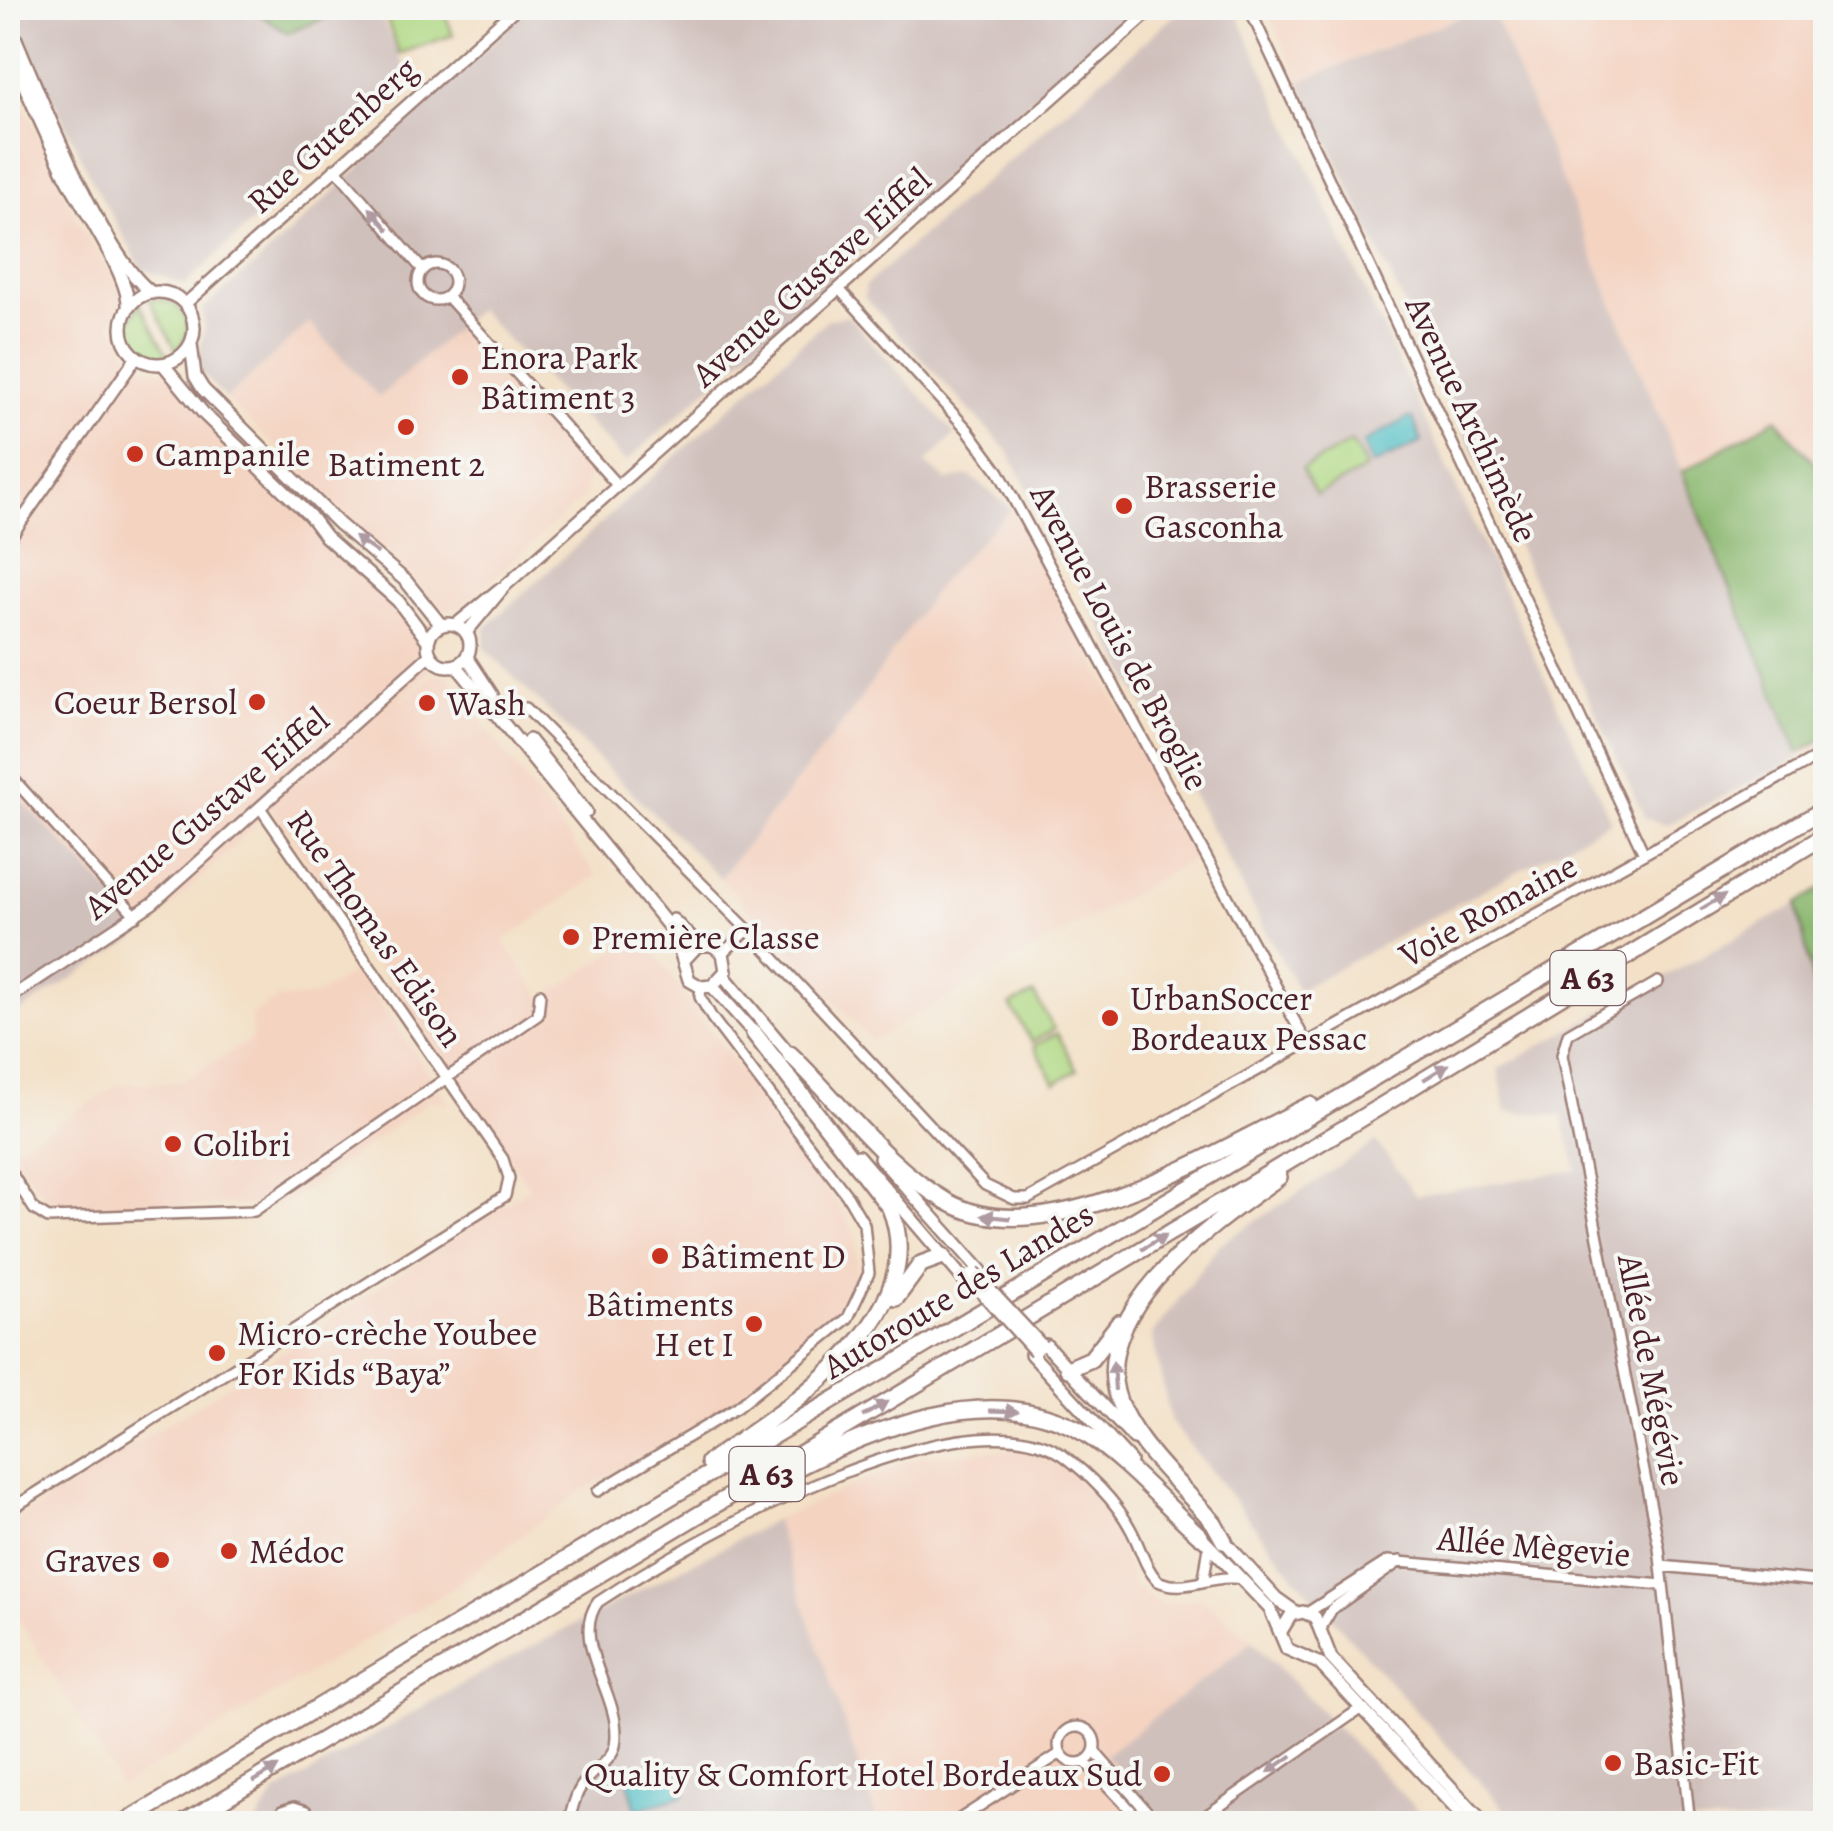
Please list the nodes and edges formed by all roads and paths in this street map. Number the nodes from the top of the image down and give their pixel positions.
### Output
1 (516, 8) edge
2 (1154, 8) edge
3 (1249, 8) edge
4 (8, 21) edge
5 (8, 46) edge
6 (336, 168) junction
7 (422, 270) junction
8 (838, 289) junction
9 (152, 293) junction
10 (447, 296) junction
11 (185, 304) junction
12 (128, 308) junction
13 (191, 344) junction
14 (136, 358) junction
15 (164, 364) junction
16 (618, 486) junction
17 (8, 540) edge
18 (454, 628) junction
19 (428, 641) junction
20 (430, 655) junction
21 (461, 661) junction
22 (506, 712) junction
23 (1826, 752) edge
24 (8, 773) edge
25 (1826, 808) edge
26 (261, 809) junction
27 (1826, 834) edge
28 (1644, 854) junction
29 (136, 916) junction
30 (748, 930) junction
31 (698, 945) junction
32 (722, 953) junction
33 (684, 959) junction
34 (724, 976) junction
35 (1658, 982) dead end
36 (706, 986) junction
37 (540, 994) dead end
38 (8, 999) edge
39 (754, 1033) junction
40 (1307, 1044) junction
41 (790, 1054) junction
42 (1395, 1064) junction
43 (446, 1078) junction
44 (1352, 1123) junction
45 (8, 1168) edge
46 (946, 1260) junction
47 (972, 1276) junction
48 (1137, 1300) junction
49 (852, 1348) junction
50 (1039, 1349) junction
51 (1065, 1366) junction
52 (598, 1491) dead end
53 (8, 1511) edge
54 (1211, 1541) junction
55 (1400, 1561) junction
56 (1661, 1566) junction
57 (1204, 1578) junction
58 (1243, 1579) junction
59 (1826, 1582) edge
60 (1663, 1585) junction
61 (565, 1595) junction
62 (1302, 1613) junction
63 (1322, 1632) junction
64 (1280, 1633) junction
65 (440, 1634) junction
66 (1302, 1655) junction
67 (1360, 1709) junction
68 (1094, 1751) junction
69 (1061, 1753) junction
70 (1085, 1762) junction
71 (122, 1824) edge
72 (182, 1824) edge
73 (275, 1824) edge
74 (313, 1824) edge
75 (568, 1824) edge
76 (952, 1824) edge
77 (1144, 1824) edge
78 (1158, 1824) edge
79 (1194, 1824) edge
80 (1470, 1824) edge
81 (1485, 1824) edge
82 (1690, 1824) edge

1 - 6 street, Rue Gutenberg
2 - 8 street, Avenue Gustave Eiffel
3 - 28 street, Avenue Archimède
4 - 9 main road
5 - 12 main road
7 -> 6 street
6 - 11 street, Rue Gutenberg
7 - 10 street
7 - 10 street
8 - 16 street, Avenue Gustave Eiffel
8 - 40 street, Avenue Louis de Broglie
9 - 11 main road
9 - 12 main road
10 - 16 street
11 - 13 main road
12 - 14 main road
13 - 15 main road
18 -> 13 main road
14 - 15 main road
14 - 17 street
15 - 19 main road
16 - 18 street, Avenue Gustave Eiffel
18 - 19 main road
18 - 21 main road
19 - 20 main road
20 - 21 main road
20 - 26 street, Avenue Gustave Eiffel
21 - 22 main road
21 - 33 main road
22 - 30 street, Voie Romaine
22 - 31 main road
23 - 28 street, Voie Romaine
24 - 29 street
25 - 42 highway, Autoroute des Landes / A 63
26 - 29 street, Avenue Gustave Eiffel
26 - 43 street, Rue Thomas Edison
44 -> 27 highway, Autoroute des Landes / A 63
28 - 40 street, Voie Romaine
29 - 38 street, Avenue Gustave Eiffel
30 - 32 street
30 - 40 street, Voie Romaine
31 - 32 main road
31 - 33 main road
32 - 34 main road
33 - 36 main road
34 - 36 main road
34 - 41 main road
35 - 56 street, Allée de Mégévie
36 - 39 main road
36 - 52 street
37 - 43 street, Rue Thomas Edison
39 - 46 main road
39 - 49 highway
42 -> 41 highway
41 - 47 main road
42 - 65 highway, Autoroute des Landes / A 63
43 - 45 street
43 - 53 street, Rue Thomas Edison
44 - 48 highway
61 -> 44 highway, Autoroute des Landes / A 63
46 - 47 main road
46 - 49 highway
47 - 50 main road, bridge
47 - 50 main road, bridge
48 - 51 highway
54 -> 48 highway
49 - 65 highway
50 - 51 main road
50 - 54 main road
51 - 54 main road
54 - 57 street
54 - 58 main road
61 -> 54 highway
54 - 62 main road
55 - 60 street, Allée Mègevie
55 - 62 street, Allée Mègevie
55 - 63 street, Allée Mègevie
56 - 59 street
56 - 60 street, Allée de Mégévie
57 - 58 street
57 - 75 street
58 - 64 main road
60 - 82 street, Allée de Mégévie
72 -> 61 highway, Autoroute des Landes / A 63
62 - 63 main road
62 - 64 main road
63 - 66 main road
63 - 81 main road
64 - 66 main road
65 - 71 highway, Autoroute des Landes / A 63
66 - 67 main road
67 -> 79 street
67 - 80 main road
68 - 69 street
68 - 70 street
68 - 78 street
69 - 70 street
69 - 76 street
70 - 77 street
73 - 74 street

